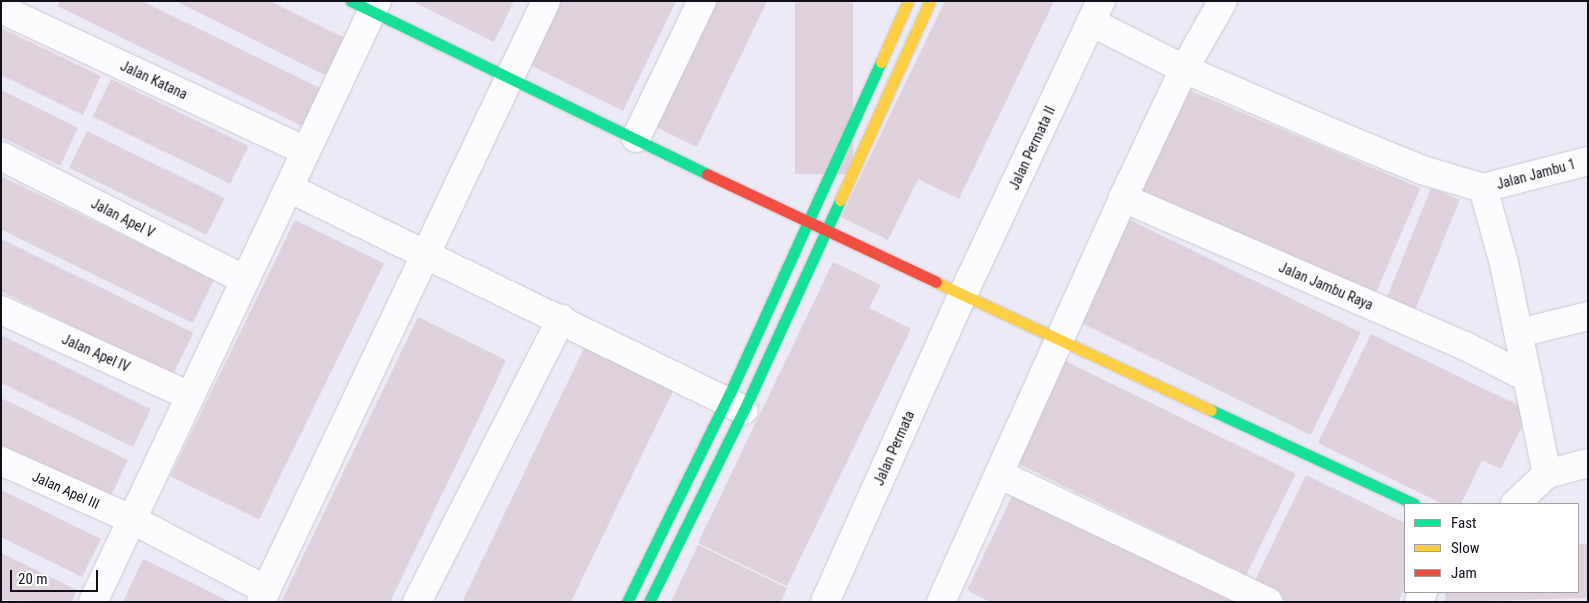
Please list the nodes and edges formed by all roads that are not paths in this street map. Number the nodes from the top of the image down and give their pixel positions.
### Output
1 (546, 1) edge
2 (702, 1) edge
3 (908, 1) edge
4 (930, 1) edge
5 (1223, 1) edge
6 (367, 4) edge
7 (1, 9) edge
8 (1096, 12) edge
9 (1184, 69) junction
10 (509, 78) junction
11 (636, 138) junction
12 (306, 151) junction
13 (1, 156) edge
14 (1588, 161) edge
15 (289, 188) junction
16 (1484, 188) junction
17 (1123, 198) junction
18 (809, 222) junction
19 (826, 231) junction
20 (426, 254) junction
21 (245, 280) junction
22 (963, 294) junction
23 (1, 310) edge
24 (1588, 316) edge
25 (562, 319) junction
26 (1519, 333) junction
27 (1059, 339) junction
28 (1528, 378) junction
29 (190, 396) junction
30 (735, 405) junction
31 (1, 462) edge
32 (1588, 463) edge
33 (1547, 474) junction
34 (1001, 475) junction
35 (1412, 503) edge
36 (1516, 503) edge
37 (131, 520) junction
38 (263, 596) edge
39 (93, 602) edge
40 (417, 602) edge
41 (627, 602) edge
42 (649, 602) edge
43 (825, 602) edge
44 (941, 602) edge
45 (1268, 602) edge

1 - 10 street
2 - 11 street
3 - 18 street
4 - 19 street
5 - 9 street
6 - 10 street
6 - 12 street
7 - 12 street, Jalan Katana
8 - 9 street
8 - 22 street, Jalan Permata II
9 - 16 street
9 - 17 street
10 - 11 street
10 - 20 street
11 - 18 street
12 - 15 street
13 - 21 street, Jalan Apel V
14 - 16 street, Jalan Jambu 1
15 - 20 street
15 - 21 street
16 - 26 street
17 - 27 street
17 - 28 street, Jalan Jambu Raya
18 - 19 street
18 - 30 street
19 - 22 street
19 - 30 street
20 - 25 street
20 - 38 street
21 - 29 street
22 - 27 street
22 - 43 street, Jalan Permata
23 - 29 street, Jalan Apel IV
24 - 26 street
25 - 30 street
25 - 40 street
26 - 28 street
27 - 34 street
27 - 35 street
28 - 33 street
29 - 37 street
30 - 41 street
30 - 42 street
31 - 37 street, Jalan Apel III
32 - 33 street
33 - 36 street
34 - 44 street
34 - 45 street
37 - 38 street, Jalan Apel III
37 - 39 street

